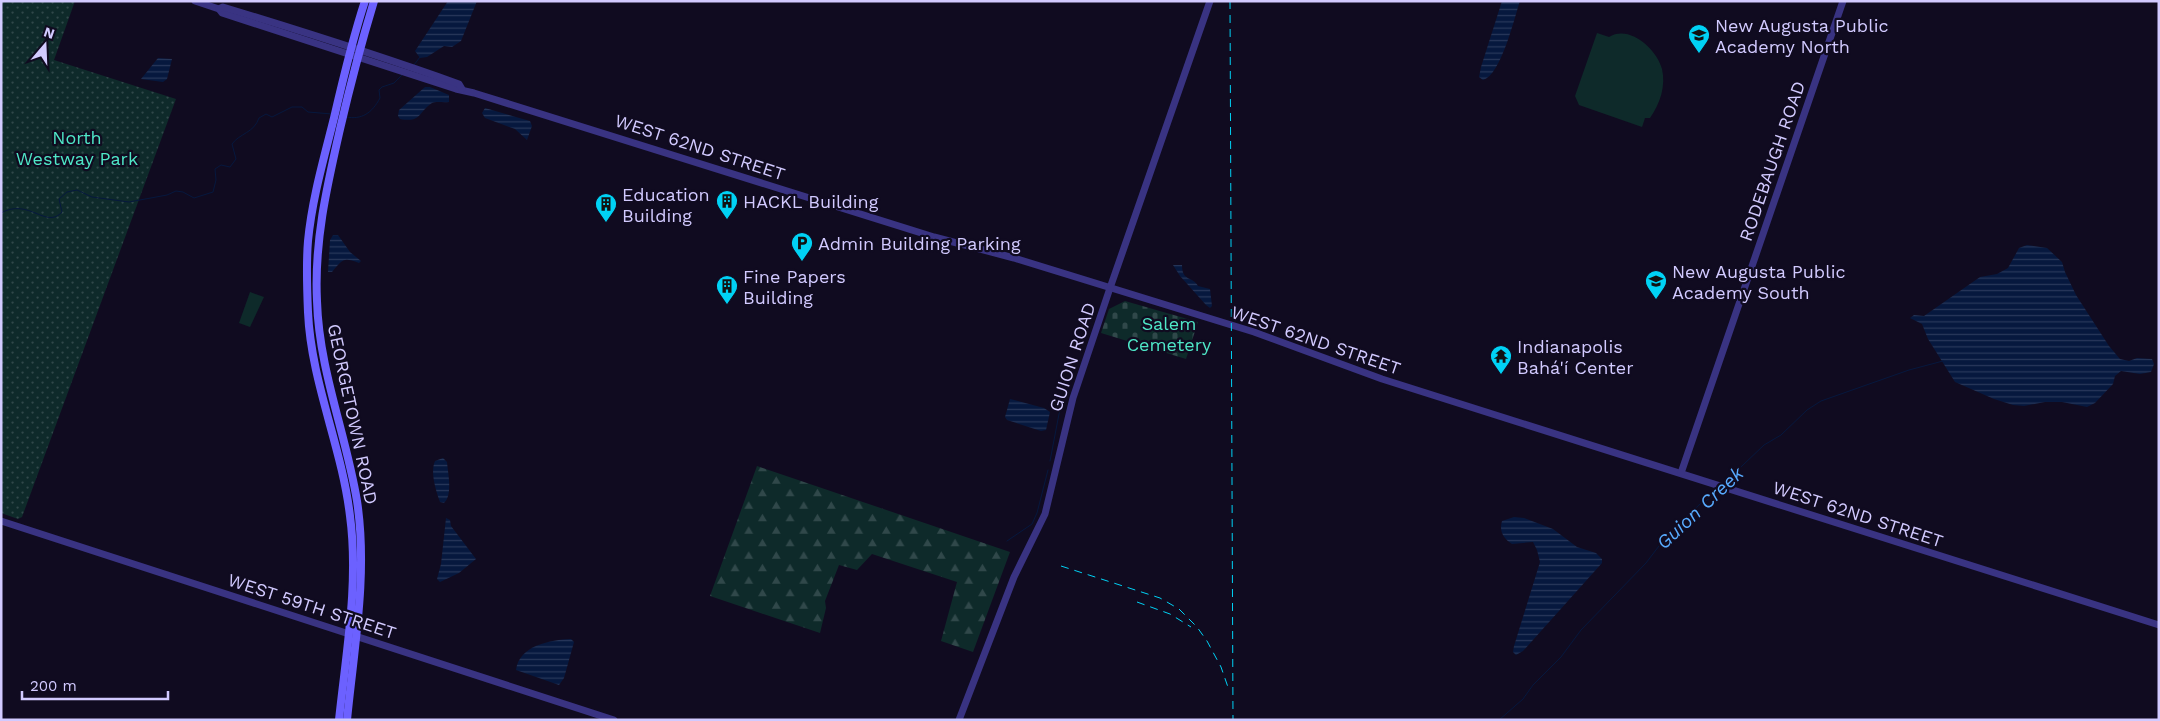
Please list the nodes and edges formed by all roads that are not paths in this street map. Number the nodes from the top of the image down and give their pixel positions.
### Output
1 (195, 1) edge
2 (365, 1) edge
3 (374, 1) edge
4 (1210, 1) edge
5 (1842, 1) edge
6 (350, 51) junction
7 (358, 54) junction
8 (396, 67) junction
9 (462, 89) junction
10 (1110, 288) junction
11 (1681, 473) junction
12 (1, 520) edge
13 (2159, 625) edge
14 (352, 635) junction
15 (339, 720) edge
16 (347, 720) edge
17 (614, 720) edge
18 (959, 720) edge

1 - 6 street, WEST 62ND STREET
2 - 6 main road, GEORGETOWN ROAD
3 - 7 main road, GEORGETOWN ROAD
4 - 10 street, GUION ROAD
5 - 11 street, RODEBAUGH ROAD
6 - 7 street, WEST 62ND STREET
6 - 14 main road, GEORGETOWN ROAD
7 - 8 street, WEST 62ND STREET
7 - 14 main road, GEORGETOWN ROAD
8 - 9 street, WEST 62ND STREET
8 - 9 street, WEST 62ND STREET
9 - 10 street, WEST 62ND STREET
10 - 11 street, WEST 62ND STREET
10 - 18 street, GUION ROAD
11 - 13 street, WEST 62ND STREET
12 - 14 street, WEST 59TH STREET
14 - 15 main road, GEORGETOWN ROAD
14 - 16 main road, GEORGETOWN ROAD
14 - 17 street, WEST 59TH STREET

